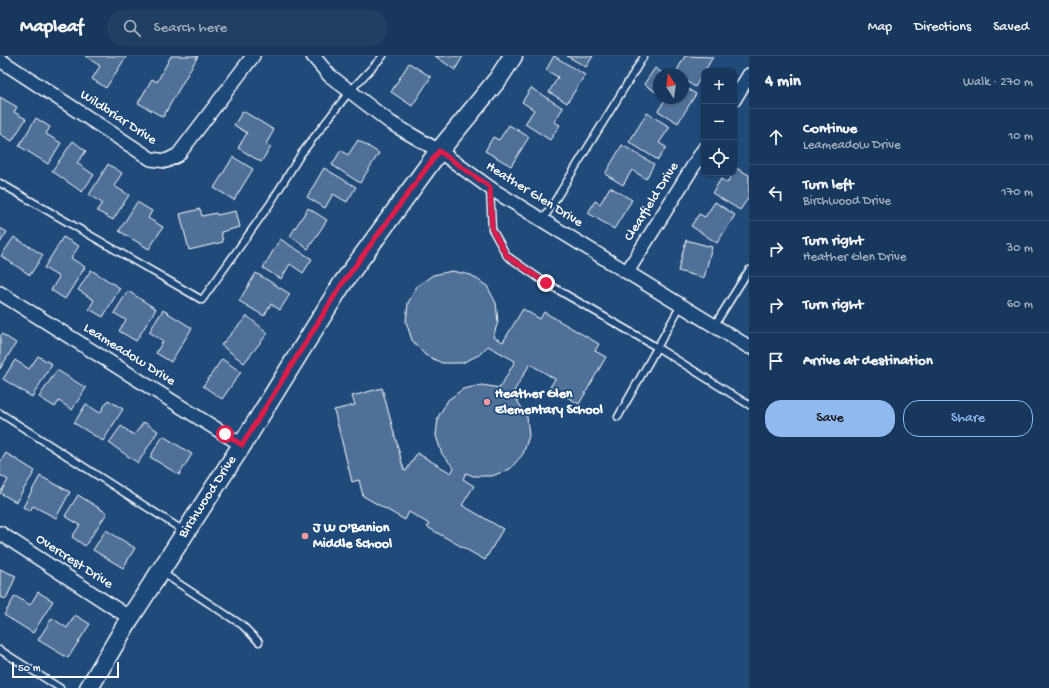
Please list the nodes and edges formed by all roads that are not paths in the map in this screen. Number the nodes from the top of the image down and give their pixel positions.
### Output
1 (253, 56) edge
2 (313, 56) edge
3 (383, 56) edge
4 (513, 56) edge
5 (644, 56) edge
6 (0, 60) edge
7 (749, 75) edge
8 (350, 91) junction
9 (737, 95) edge
10 (439, 151) junction
11 (701, 154) edge
12 (0, 183) edge
13 (490, 187) junction
14 (543, 220) junction
15 (749, 270) edge
16 (627, 272) junction
17 (0, 293) edge
18 (681, 305) junction
19 (714, 326) junction
20 (749, 347) edge
21 (658, 348) junction
22 (749, 405) edge
23 (0, 413) edge
24 (618, 417) dead end
25 (242, 445) junction
26 (184, 531) junction
27 (0, 533) edge
28 (160, 571) junction
29 (130, 618) junction
30 (259, 642) dead end
31 (0, 650) edge
32 (60, 688) edge
33 (89, 688) edge

1 - 6 street, Wildbriar Drive
2 - 8 street, Heather Glen Drive
3 - 8 lane
4 - 10 street, Birchwood Drive
5 - 14 lane
7 - 9 street
8 - 10 street, Heather Glen Drive
8 - 12 lane
10 - 13 street, Heather Glen Drive
10 - 25 street, Birchwood Drive
11 - 16 street, Clearfield Drive
13 - 14 street, Heather Glen Drive
13 - 21 lane
14 - 16 street, Heather Glen Drive
15 - 19 lane
16 - 18 street, Heather Glen Drive
17 - 25 street, Leameadow Drive
18 - 19 street, Heather Glen Drive
18 - 21 lane
19 - 20 street, Heather Glen Drive
21 - 22 lane
21 - 24 lane
23 - 26 lane
25 - 26 street, Birchwood Drive
26 - 28 street, Birchwood Drive
27 - 29 street, Overcrest Drive
28 - 29 street, Birchwood Drive
28 - 30 lane
29 - 33 street, Birchwood Drive
31 - 32 lane

